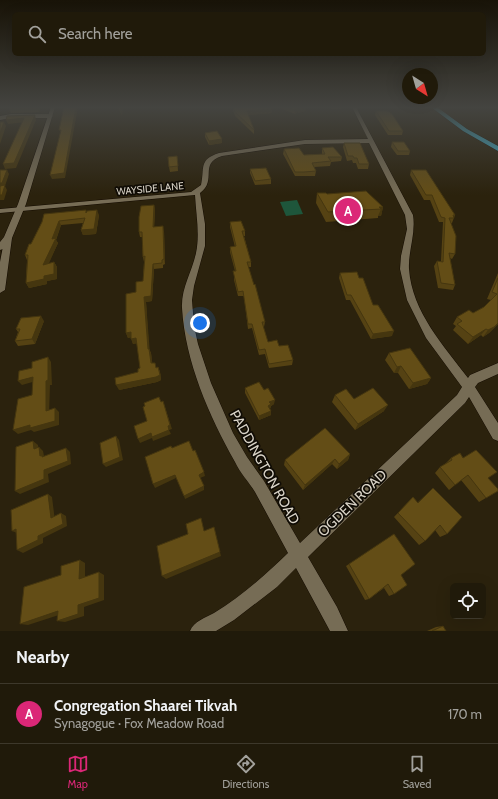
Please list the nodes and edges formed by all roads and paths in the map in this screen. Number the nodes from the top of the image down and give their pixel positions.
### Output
1 (44, 136) edge
2 (369, 136) edge
3 (476, 136) edge
4 (489, 136) edge
5 (371, 140) junction
6 (498, 142) edge
7 (498, 149) edge
8 (196, 193) junction
9 (19, 210) junction
10 (0, 211) edge
11 (8, 238) junction
12 (0, 247) edge
13 (1, 279) edge
14 (0, 290) edge
15 (498, 368) edge
16 (469, 387) junction
17 (498, 435) edge
18 (298, 556) junction
19 (198, 631) edge
20 (338, 631) edge

1 - 9 street
2 - 5 street
3 - 7 highway
4 - 6 highway
5 - 8 street, WAYSIDE LANE
5 - 16 street
8 - 9 street, WAYSIDE LANE
8 - 18 street, PADDINGTON ROAD
9 - 10 street, WAYSIDE LANE
9 - 11 street
11 - 12 street
11 - 13 street
13 - 14 street
15 - 16 street, OGDEN ROAD
16 - 17 street
16 - 18 street, OGDEN ROAD
18 - 19 street, OGDEN ROAD
18 - 20 street, PADDINGTON ROAD

